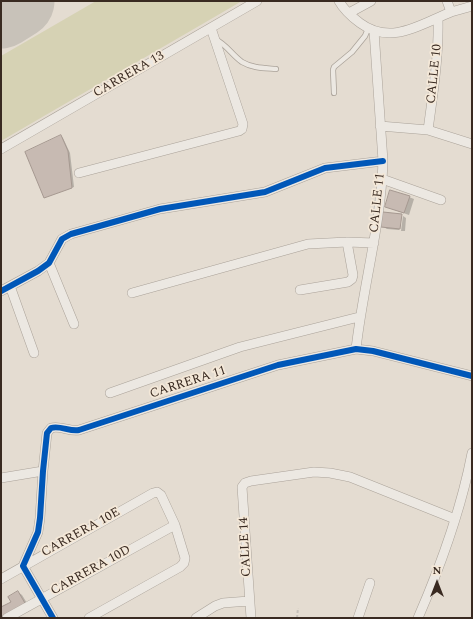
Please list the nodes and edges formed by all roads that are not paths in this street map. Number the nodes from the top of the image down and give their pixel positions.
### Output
1 (257, 1) edge
2 (339, 1) edge
3 (371, 1) edge
4 (447, 1) edge
5 (472, 6) edge
6 (451, 12) junction
7 (349, 13) junction
8 (438, 18) junction
9 (211, 28) junction
10 (371, 30) junction
11 (214, 38) junction
12 (276, 70) dead end
13 (334, 93) dead end
14 (380, 126) junction
15 (428, 130) junction
16 (472, 144) edge
17 (1, 149) edge
18 (382, 161) junction
19 (79, 173) dead end
20 (382, 179) junction
21 (441, 200) dead end
22 (347, 242) junction
23 (374, 243) junction
24 (49, 263) junction
25 (10, 286) junction
26 (300, 290) dead end
27 (1, 291) edge
28 (132, 293) dead end
29 (360, 317) junction
30 (74, 324) dead end
31 (356, 349) junction
32 (34, 353) dead end
33 (472, 376) edge
34 (110, 393) dead end
35 (472, 453) edge
36 (471, 465) edge
37 (43, 471) junction
38 (1, 478) edge
39 (455, 519) junction
40 (175, 525) junction
41 (23, 566) junction
42 (1, 579) edge
43 (370, 583) dead end
44 (41, 598) junction
45 (249, 601) junction
46 (7, 618) edge
47 (53, 618) edge
48 (89, 618) edge
49 (196, 618) edge
50 (251, 618) edge
51 (358, 618) edge
52 (418, 618) edge

1 - 9 street, CARRERA 13
2 - 7 street
3 - 7 street
4 - 6 street
5 - 6 street
6 - 8 street
7 - 10 street
8 - 10 street
8 - 15 street, CALLE 10
9 - 11 street
9 - 17 street, CARRERA 13
10 - 13 lane
10 - 14 street, CALLE 11
11 - 12 lane
11 - 19 street
14 - 15 street
14 - 18 street, CALLE 11
15 - 16 street
18 - 20 street, CALLE 11
18 - 24 street
20 - 21 street
20 - 23 street, CALLE 11
22 - 23 street
22 - 26 street
22 - 28 street
23 - 29 street, CALLE 11
24 - 25 street
24 - 30 street
25 - 27 street
25 - 32 street
29 - 31 street, CALLE 11
29 - 34 street
31 - 33 street, CARRERA 11
31 - 37 street, CARRERA 11
35 - 36 street
36 - 39 street
37 - 38 street
37 - 41 street, CARRERA 11
39 - 45 street, CALLE 14
39 - 52 street
40 - 41 street, CARRERA 10E
40 - 44 street, CARRERA 10D
40 - 48 street
41 - 42 street, CARRERA 10E
41 - 44 street
43 - 51 street
44 - 46 street, CARRERA 10D
44 - 47 street
45 - 49 street
45 - 50 street, CALLE 14

